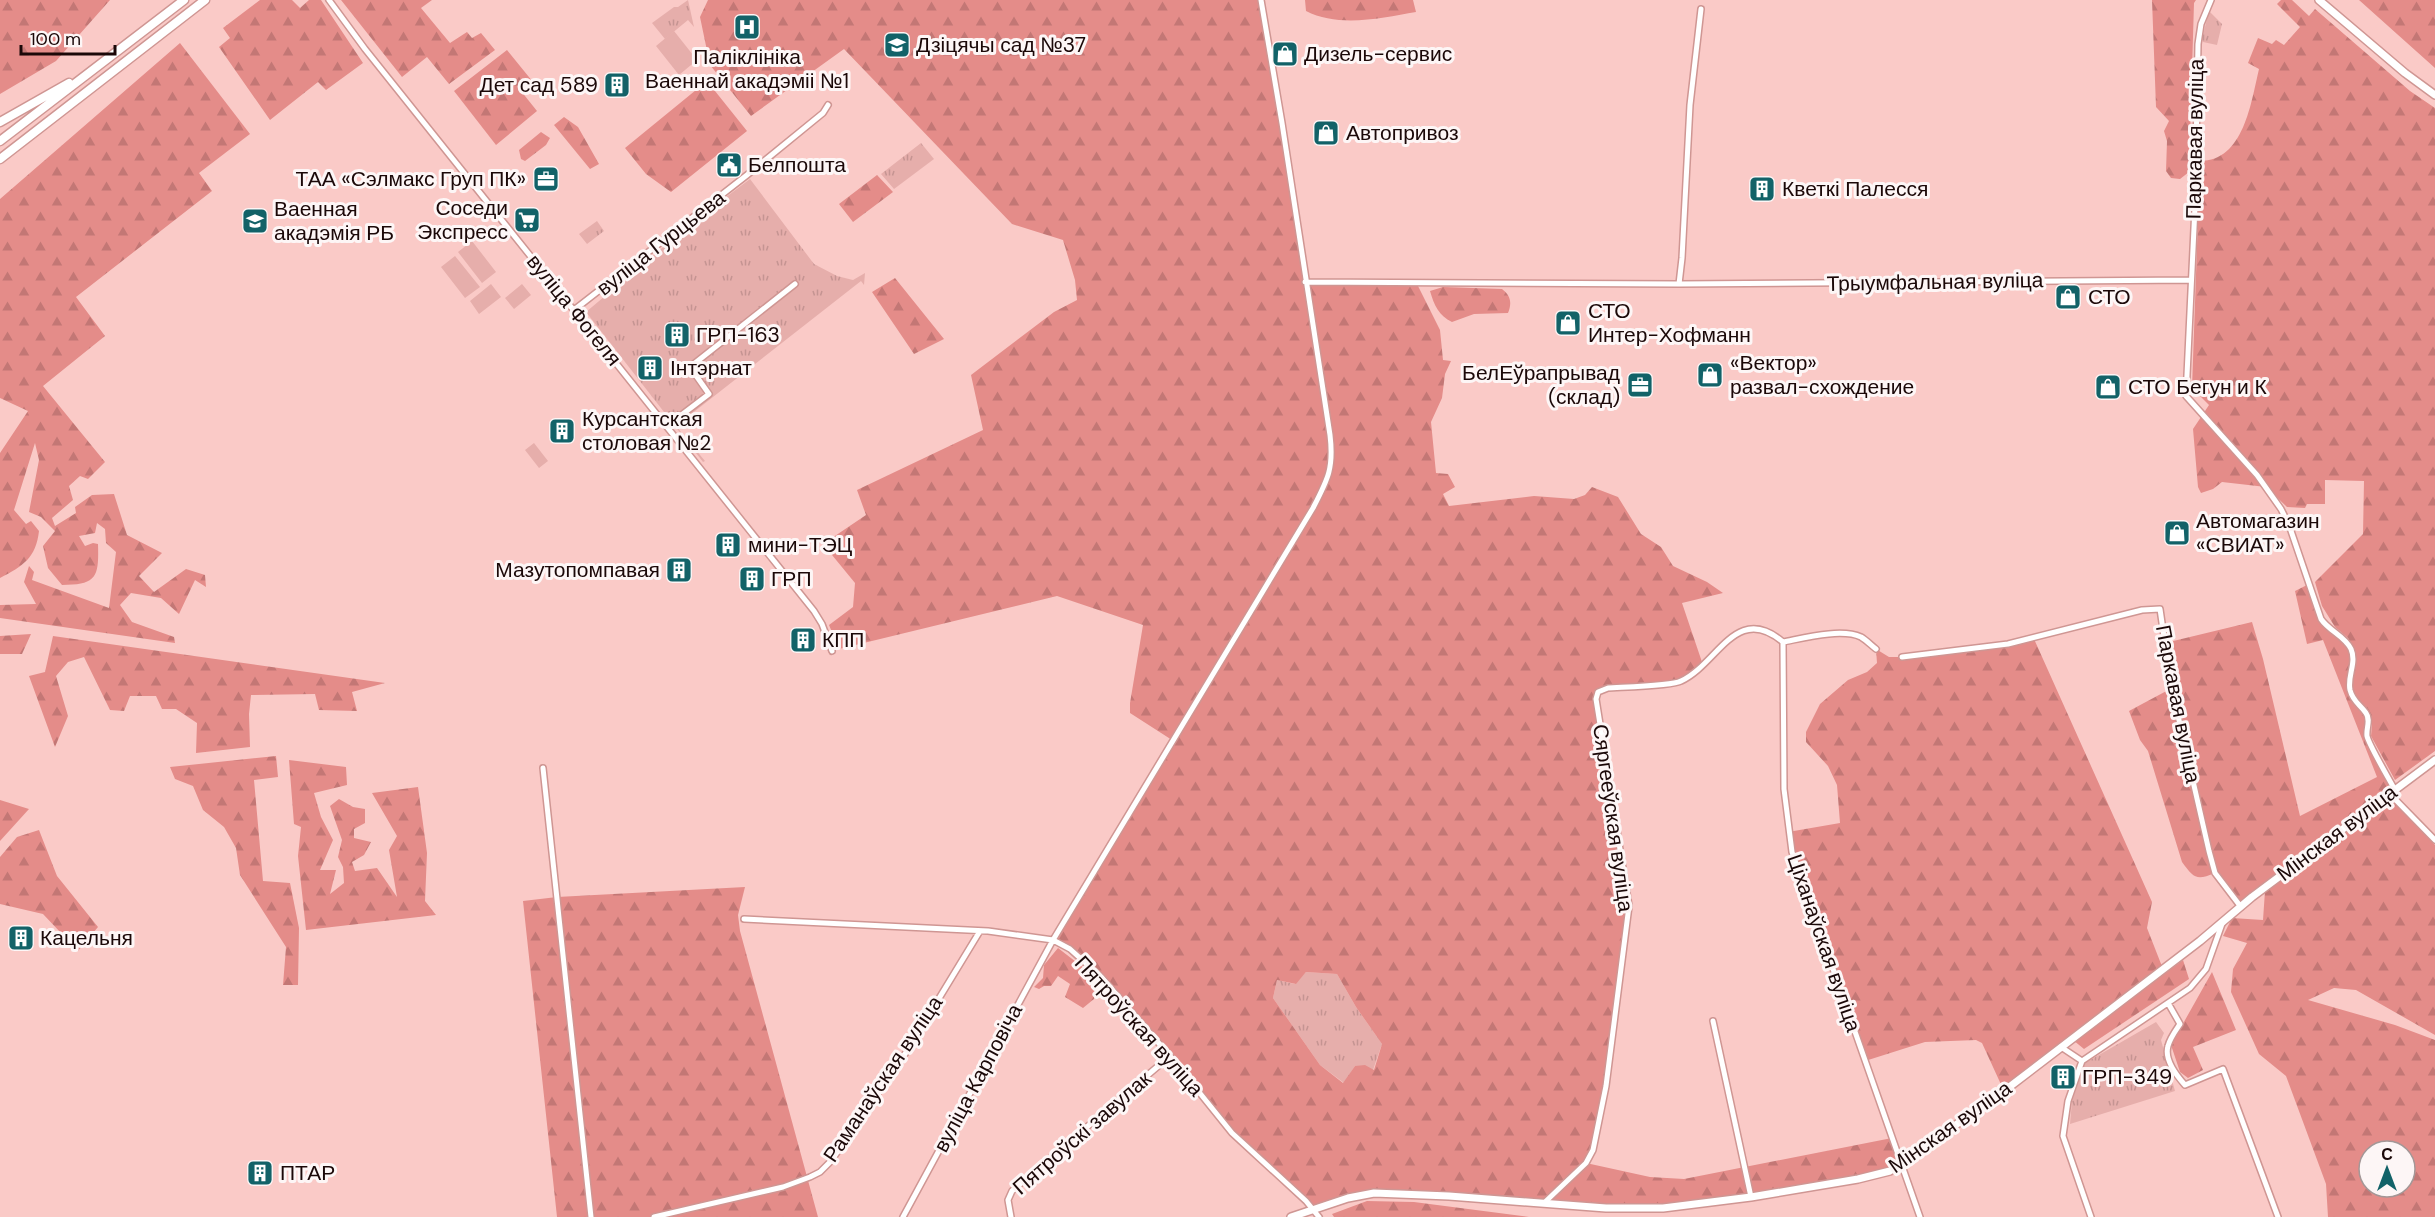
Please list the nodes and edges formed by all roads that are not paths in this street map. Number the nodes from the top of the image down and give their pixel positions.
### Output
1 (184, 0) edge
2 (205, 0) edge
3 (329, 0) edge
4 (1261, 0) edge
5 (2211, 0) edge
6 (2319, 0) edge
7 (1701, 9) dead end
8 (95, 68) junction
9 (2435, 95) edge
10 (828, 105) dead end
11 (0, 122) edge
12 (0, 141) edge
13 (0, 159) edge
14 (2190, 280) junction
15 (1305, 282) junction
16 (795, 284) dead end
17 (1678, 285) junction
18 (574, 310) junction
19 (667, 426) junction
20 (1784, 642) junction
21 (1876, 649) dead end
22 (832, 651) dead end
23 (1902, 657) dead end
24 (2435, 760) edge
25 (543, 768) dead end
26 (2392, 792) junction
27 (2435, 840) edge
28 (2241, 907) junction
29 (744, 919) dead end
30 (2222, 924) junction
31 (980, 931) junction
32 (1053, 940) junction
33 (2168, 1003) junction
34 (1713, 1021) dead end
35 (2061, 1047) junction
36 (1170, 1056) junction
37 (2082, 1061) junction
38 (1902, 1164) junction
39 (1751, 1197) junction
40 (1544, 1203) junction
41 (1313, 1209) junction
42 (591, 1217) edge
43 (654, 1217) edge
44 (903, 1217) edge
45 (1011, 1217) edge
46 (1291, 1217) edge
47 (1319, 1217) edge
48 (1920, 1217) edge
49 (2091, 1217) edge
50 (2278, 1217) edge

1 - 8 highway
2 - 13 highway
3 - 18 street, вуліца Фогеля
4 - 15 street, вуліца Карповіча
5 - 14 street, Паркавая вуліца
6 - 9 main road
7 - 17 street
8 - 11 highway
8 - 12 highway
10 - 18 street, вуліца Гурцьева
14 - 17 street, Трыумфальная вуліца
14 - 26 street, Паркавая вуліца
15 - 17 street, Трыумфальная вуліца
15 - 32 street, вуліца Карповіча
16 - 19 street
18 - 19 street, вуліца Фогеля
19 - 22 street, вуліца Фогеля
20 - 21 street
20 - 38 street, Ціханаўская вуліца
20 - 40 street, Сяргееўская вуліца
23 - 28 street, Паркавая вуліца
24 - 26 main road, Мінская вуліца
25 - 42 street
26 - 27 street, Паркавая вуліца
26 - 28 main road, Мінская вуліца
28 - 30 main road, Мінская вуліца
29 - 31 street, Пятроўская вуліца
30 - 33 street
30 - 35 main road, Мінская вуліца
31 - 32 street, Пятроўская вуліца
31 - 43 street, Раманаўская вуліца
32 - 36 street, Пятроўская вуліца
32 - 44 street, вуліца Карповіча
33 - 37 street
33 - 50 street
34 - 39 street
35 - 37 street
35 - 38 main road, Мінская вуліца
36 - 41 street, Пятроўская вуліца
36 - 45 street, Пятроўскі завулак
37 - 49 street
38 - 39 main road, Мінская вуліца
38 - 48 street, Ціханаўская вуліца
39 - 40 main road, Мінская вуліца
40 - 41 main road, Мінская вуліца
41 - 46 main road, Мінская вуліца
41 - 47 street, Пятроўская вуліца

